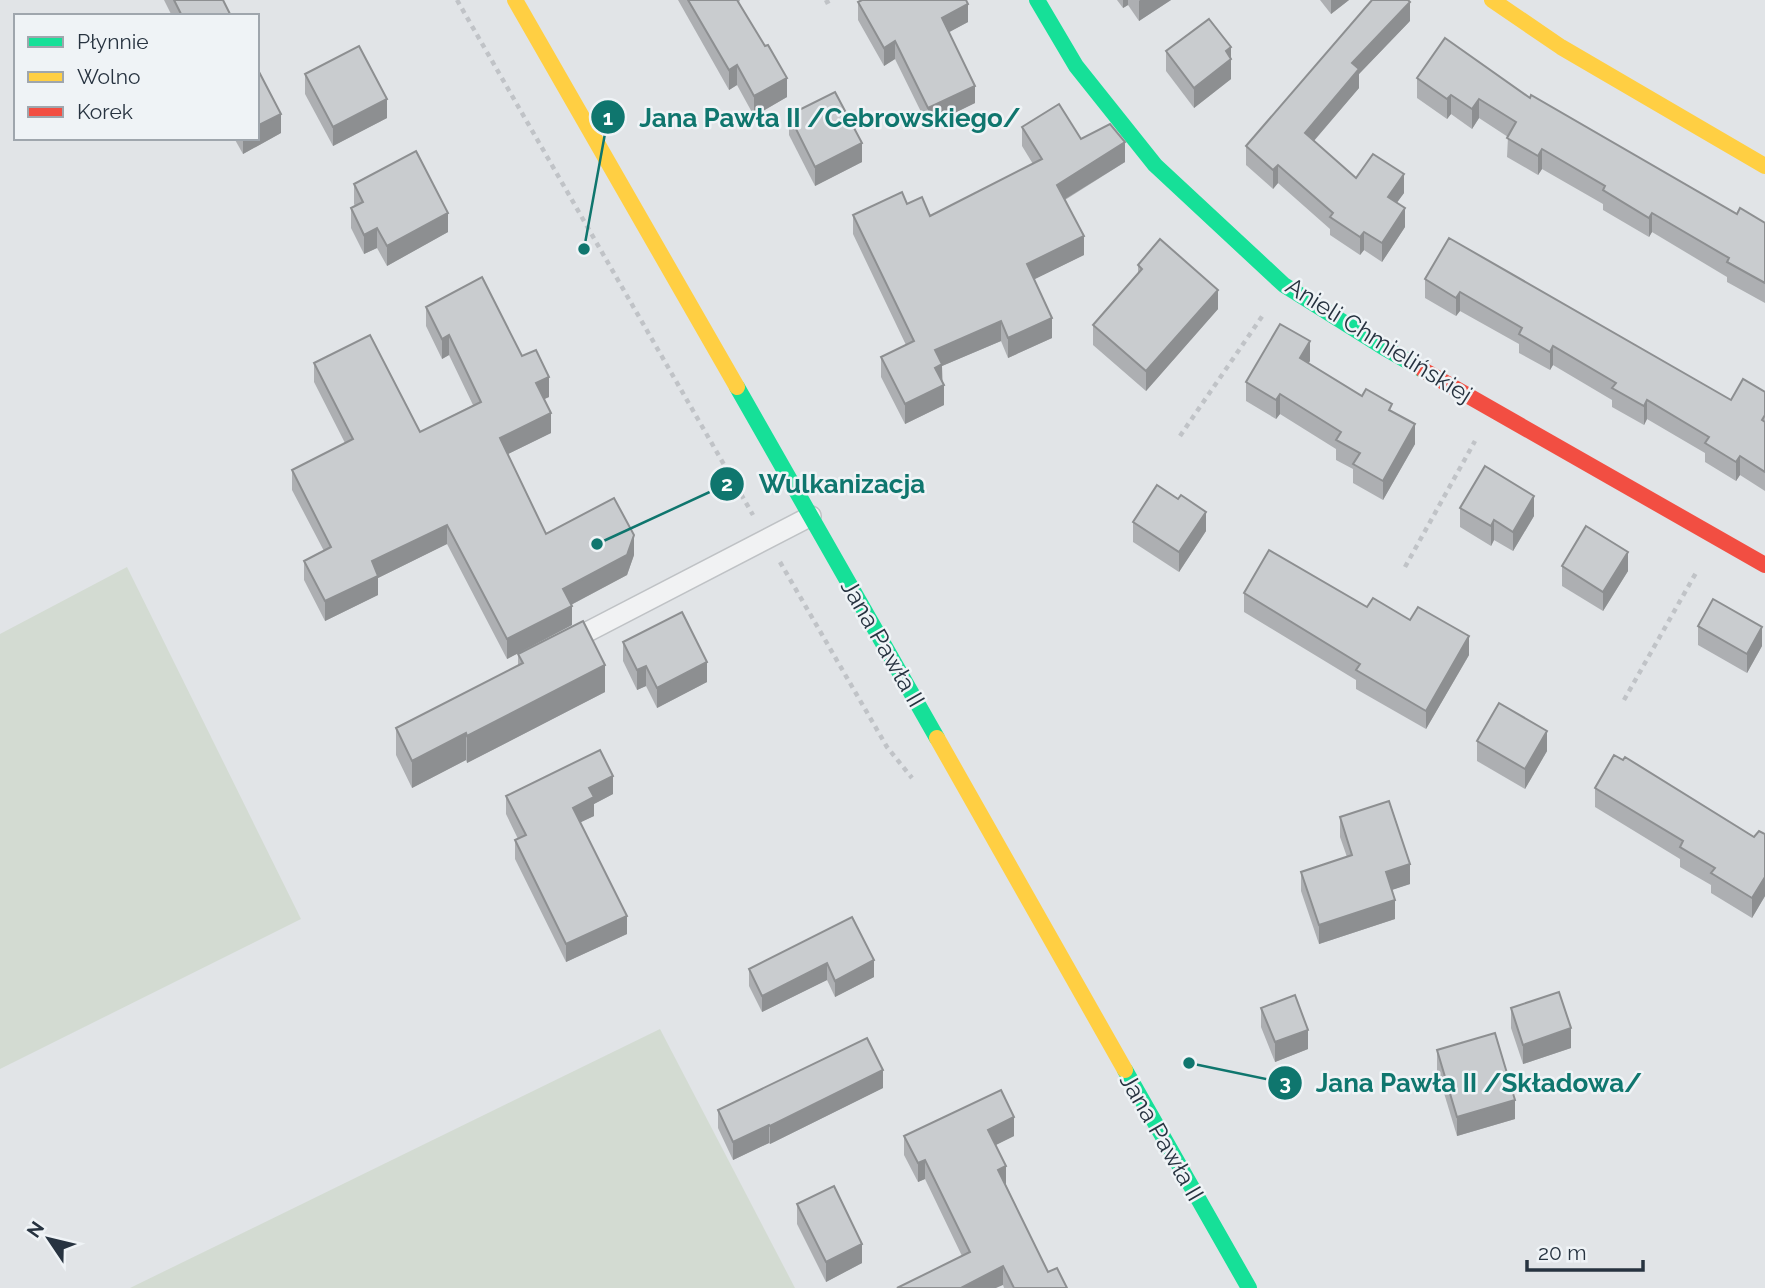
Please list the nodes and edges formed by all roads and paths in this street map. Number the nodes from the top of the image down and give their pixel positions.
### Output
1 (457, 0) edge
2 (514, 0) edge
3 (1037, 0) edge
4 (1492, 0) edge
5 (1765, 166) edge
6 (1284, 285) junction
7 (1492, 410) junction
8 (1181, 436) dead end
9 (811, 516) junction
10 (1716, 537) junction
11 (767, 539) junction
12 (1765, 565) edge
13 (1405, 567) dead end
14 (544, 654) edge
15 (1623, 700) dead end
16 (920, 787) dead end
17 (1249, 1288) edge

1 - 11 path
2 - 9 street, Jana Pawła II
3 - 6 street, Anieli Chmielińskiej
4 - 5 street
6 - 7 street, Anieli Chmielińskiej
6 - 8 path
7 - 10 street, Anieli Chmielińskiej
7 - 13 path
9 - 11 lane
9 - 17 street, Jana Pawła II
10 - 12 street, Anieli Chmielińskiej
10 - 15 path
11 - 14 lane
11 - 16 path

